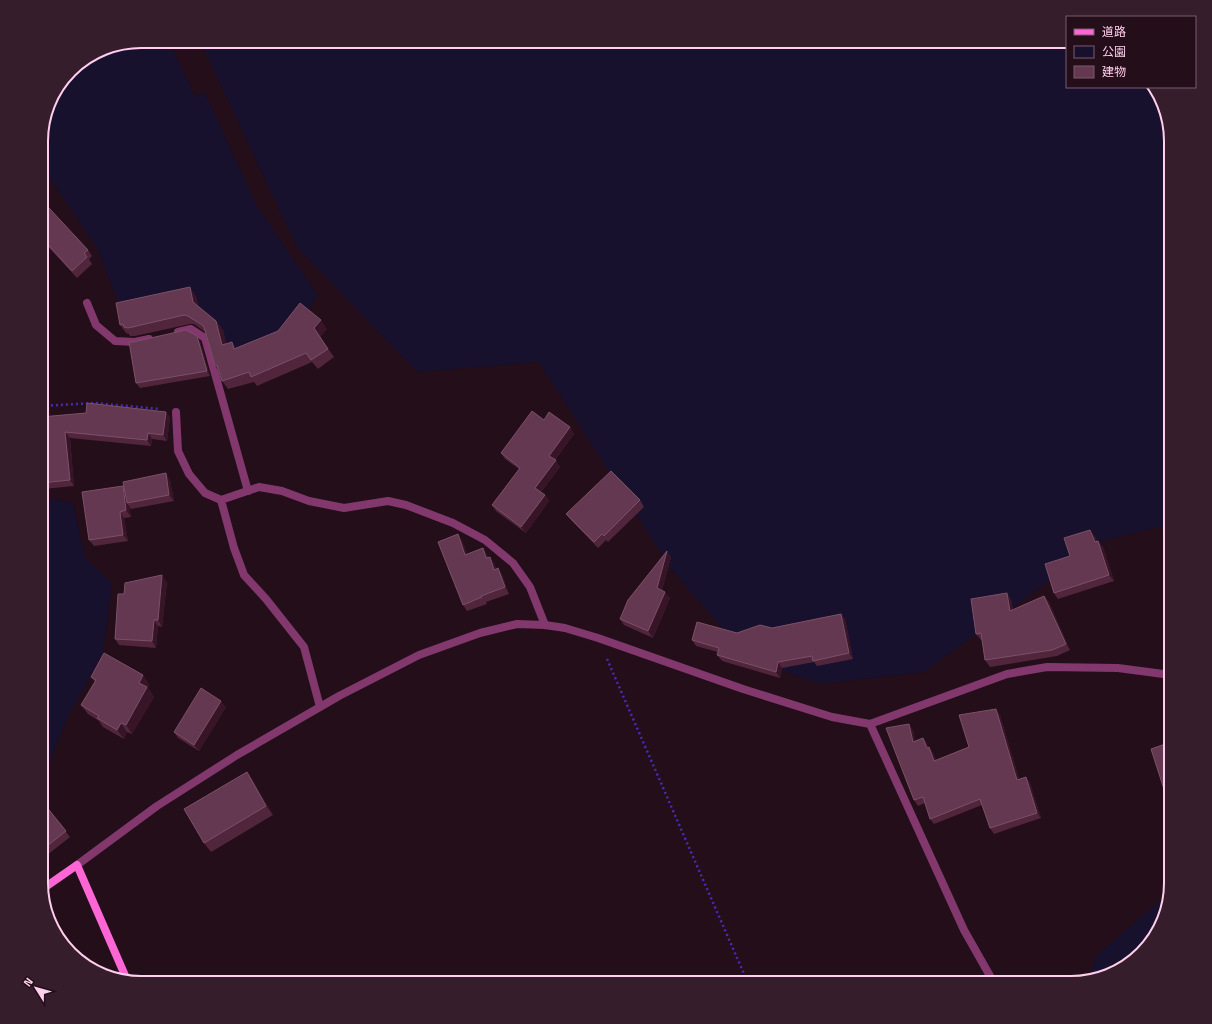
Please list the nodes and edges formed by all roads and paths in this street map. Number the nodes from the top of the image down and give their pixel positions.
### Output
1 (87, 302) dead end
2 (172, 334) edge
3 (159, 337) edge
4 (48, 406) edge
5 (176, 412) joint
6 (248, 491) junction
7 (221, 500) junction
8 (545, 625) junction
9 (598, 638) junction
10 (1164, 674) edge
11 (320, 707) junction
12 (870, 724) junction
13 (77, 865) junction
14 (48, 885) edge
15 (124, 974) edge
16 (745, 976) edge
17 (990, 976) edge

1 - 3 street
2 - 6 street
4 - 5 path
5 - 7 street
6 - 7 street
6 - 8 street
7 - 11 street
8 - 9 street
8 - 11 street
9 - 12 street
9 - 16 path
10 - 12 street
11 - 13 street
12 - 17 street
13 - 14 street
13 - 15 street

